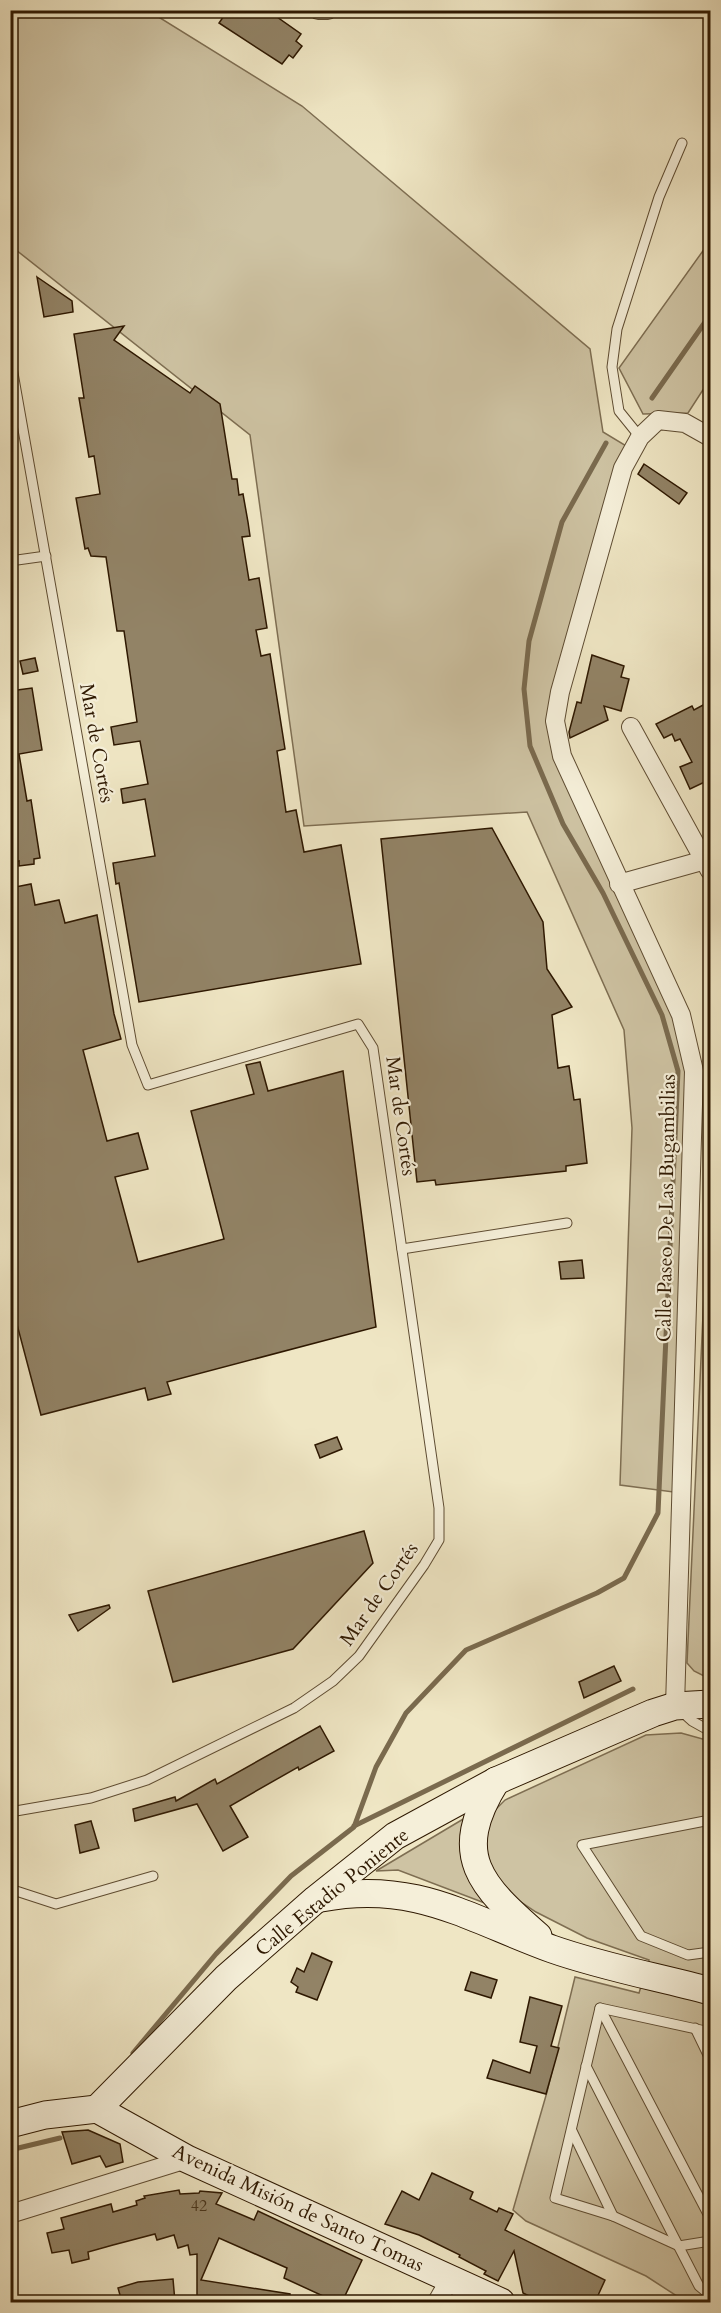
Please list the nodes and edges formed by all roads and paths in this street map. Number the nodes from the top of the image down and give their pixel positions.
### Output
1 (318, 10) edge
2 (328, 10) edge
3 (682, 143) dead end
4 (10, 356) edge
5 (639, 436) junction
6 (711, 437) edge
7 (46, 556) junction
8 (10, 561) edge
9 (632, 727) dead end
10 (708, 866) edge
11 (619, 884) junction
12 (567, 1223) dead end
13 (402, 1249) junction
14 (711, 1704) edge
15 (675, 1706) junction
16 (711, 1731) edge
17 (496, 1781) junction
18 (10, 1812) edge
19 (711, 1820) edge
20 (153, 1876) dead end
21 (10, 1889) edge
22 (316, 1899) junction
23 (553, 1949) junction
24 (711, 1952) edge
25 (711, 1991) edge
26 (600, 2008) junction
27 (695, 2028) junction
28 (711, 2032) edge
29 (711, 2059) edge
30 (586, 2066) junction
31 (97, 2109) junction
32 (10, 2124) edge
33 (572, 2131) junction
34 (187, 2159) junction
35 (10, 2214) edge
36 (613, 2216) junction
37 (711, 2218) edge
38 (711, 2241) edge
39 (679, 2246) junction
40 (450, 2278) junction
41 (711, 2295) edge
42 (437, 2302) edge
43 (501, 2302) edge

1 - 2 street
3 - 5 lane
4 - 7 lane, Mar de Cortés
5 - 6 street
5 - 11 street, Calle Paseo De Las Bugambilias
7 - 8 lane
7 - 13 lane, Mar de Cortés
9 - 10 street
10 - 11 street
11 - 15 street, Calle Paseo De Las Bugambilias
12 - 13 lane
13 - 18 lane, Mar de Cortés
14 - 15 street, Calle Estadio Poniente
15 - 16 lane
15 - 17 street, Calle Estadio Poniente
17 - 22 street, Calle Estadio Poniente
17 - 23 street
19 - 24 lane
20 - 21 lane
22 - 23 street
22 - 31 street, Calle Estadio Poniente
23 - 25 street
26 - 27 lane
26 - 30 lane
26 - 37 lane
27 - 28 lane
27 - 29 lane
30 - 33 lane
30 - 39 lane
31 - 32 street
31 - 34 street, Avenida Misión de Santo Tomas
33 - 36 lane
33 - 36 lane
34 - 35 street
34 - 40 street, Avenida Misión de Santo Tomas
36 - 39 lane
38 - 39 lane
39 - 41 lane
40 - 42 street
40 - 43 street, Avenida Misión de Santo Tomas

